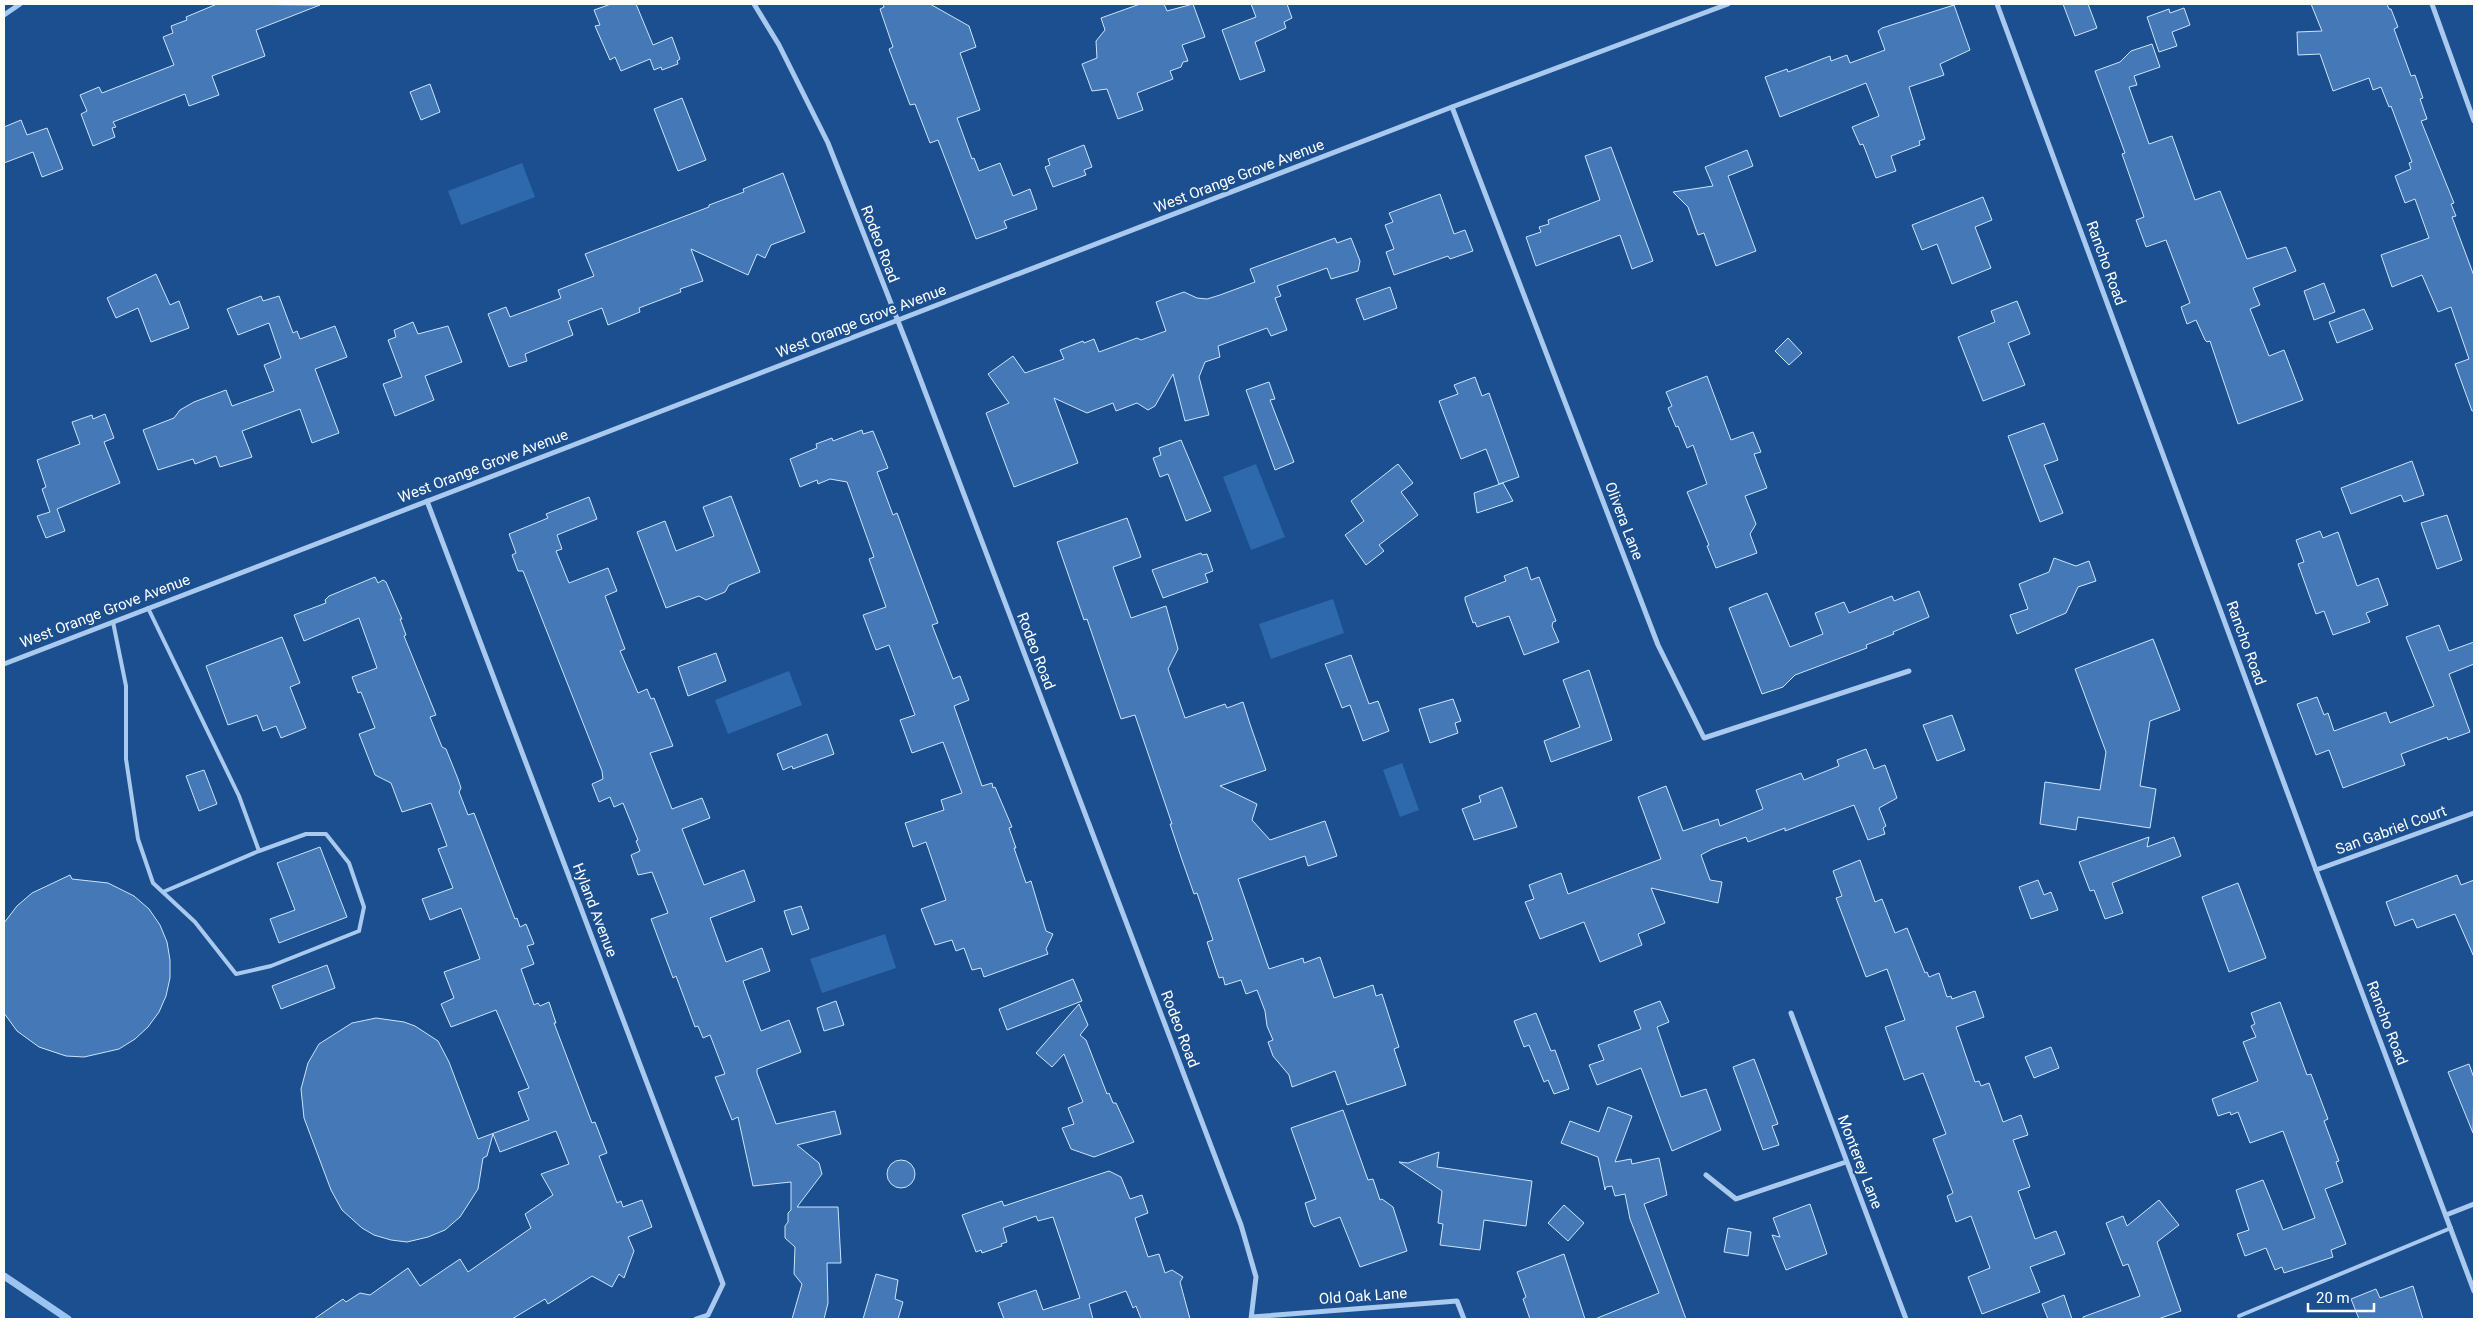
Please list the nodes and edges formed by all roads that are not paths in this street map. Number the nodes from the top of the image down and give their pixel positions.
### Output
1 (20, 4) edge
2 (754, 4) edge
3 (1728, 4) edge
4 (1998, 4) edge
5 (2432, 4) edge
6 (4, 15) edge
7 (1452, 107) junction
8 (2474, 121) edge
9 (897, 320) junction
10 (427, 501) junction
11 (148, 608) junction
12 (112, 622) junction
13 (4, 664) edge
14 (1909, 671) dead end
15 (2474, 813) edge
16 (259, 851) junction
17 (2316, 870) junction
18 (163, 892) junction
19 (1791, 1013) dead end
20 (1846, 1162) junction
21 (1706, 1175) dead end
22 (2474, 1204) edge
23 (2446, 1215) junction
24 (2451, 1228) junction
25 (2474, 1291) edge
26 (2239, 1316) dead end
27 (1251, 1318) edge
28 (696, 1319) edge
29 (1464, 1319) edge
30 (1906, 1319) edge

1 - 6 street
2 - 9 street, Rodeo Road
3 - 7 street, West Orange Grove Avenue
4 - 17 street, Rancho Road
5 - 8 street
7 - 9 street, West Orange Grove Avenue
7 - 14 street, Olivera Lane
9 - 10 street, West Orange Grove Avenue
9 - 27 street, Rodeo Road
10 - 11 street, West Orange Grove Avenue
10 - 28 street, Hyland Avenue
11 - 12 street, West Orange Grove Avenue
11 - 16 lane
12 - 13 street, West Orange Grove Avenue
12 - 18 lane
15 - 17 street, San Gabriel Court
16 - 18 lane
16 - 18 lane
17 - 23 street, Rancho Road
19 - 20 street, Monterey Lane
20 - 21 street
20 - 30 street, Monterey Lane
22 - 23 street
23 - 24 street, Rancho Road
24 - 25 street, Rancho Road
24 - 26 lane
27 - 29 street, Old Oak Lane

